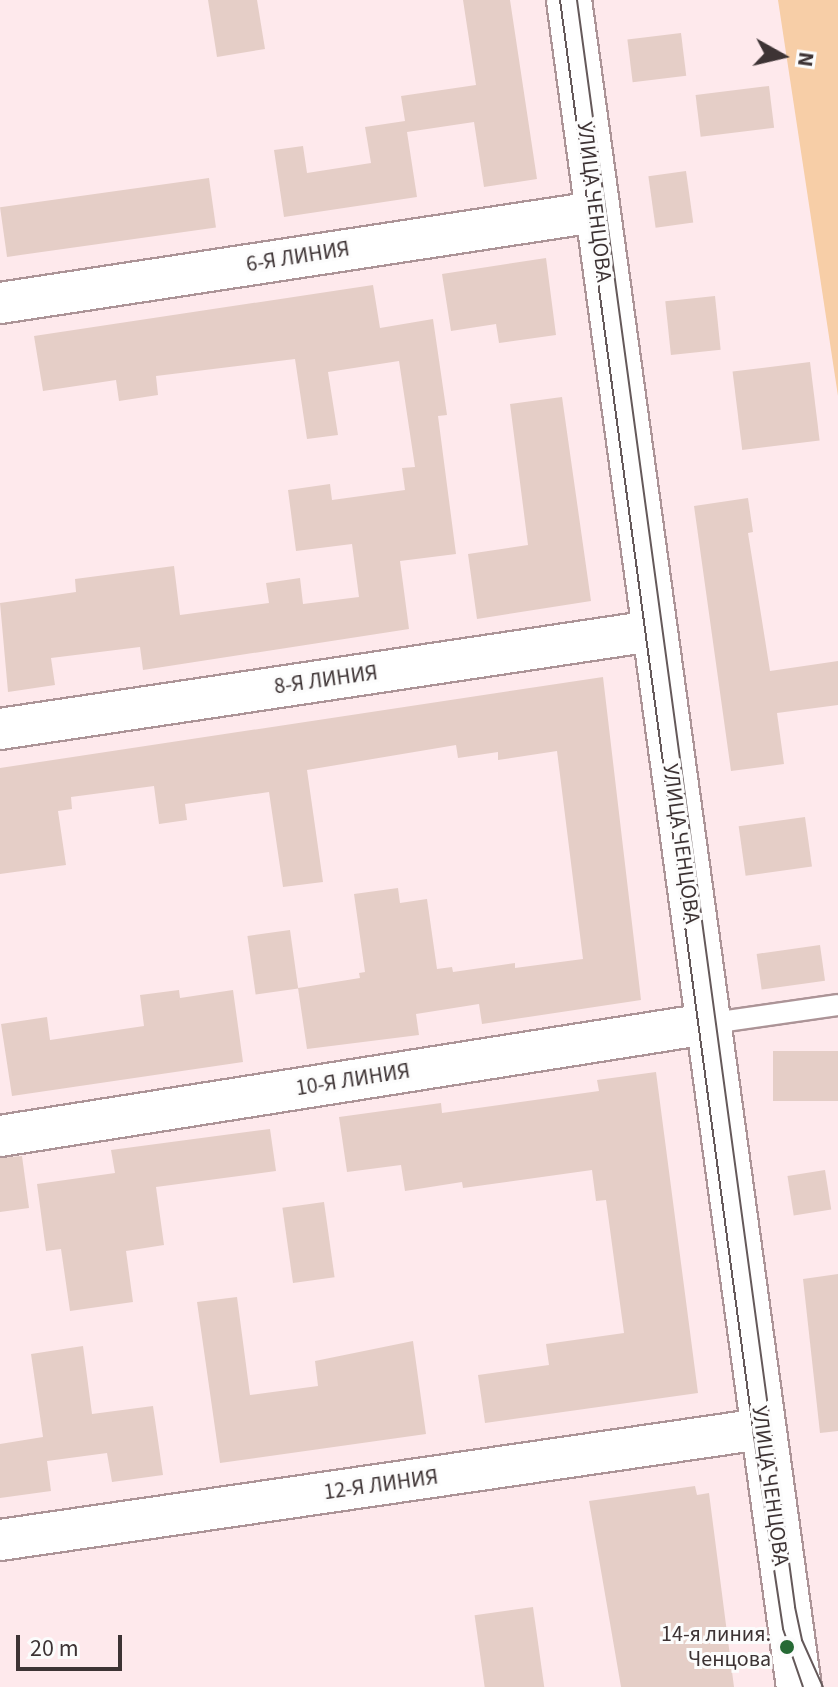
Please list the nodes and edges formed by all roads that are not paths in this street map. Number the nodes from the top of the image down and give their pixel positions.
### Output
1 (569, 0) edge
2 (595, 212) junction
3 (0, 303) edge
4 (652, 631) junction
5 (0, 729) edge
6 (838, 1005) edge
7 (706, 1024) junction
8 (0, 1136) edge
9 (761, 1429) junction
10 (0, 1540) edge
11 (799, 1687) edge

1 - 2 street, УЛИЦА ЧЕНЦОВА
2 - 3 street, 6-Я ЛИНИЯ
2 - 4 street, УЛИЦА ЧЕНЦОВА
4 - 5 street, 8-Я ЛИНИЯ
4 - 7 street, УЛИЦА ЧЕНЦОВА
6 - 7 lane
7 - 8 street, 10-Я ЛИНИЯ
7 - 9 street, УЛИЦА ЧЕНЦОВА
9 - 10 street, 12-Я ЛИНИЯ
9 - 11 street, УЛИЦА ЧЕНЦОВА

